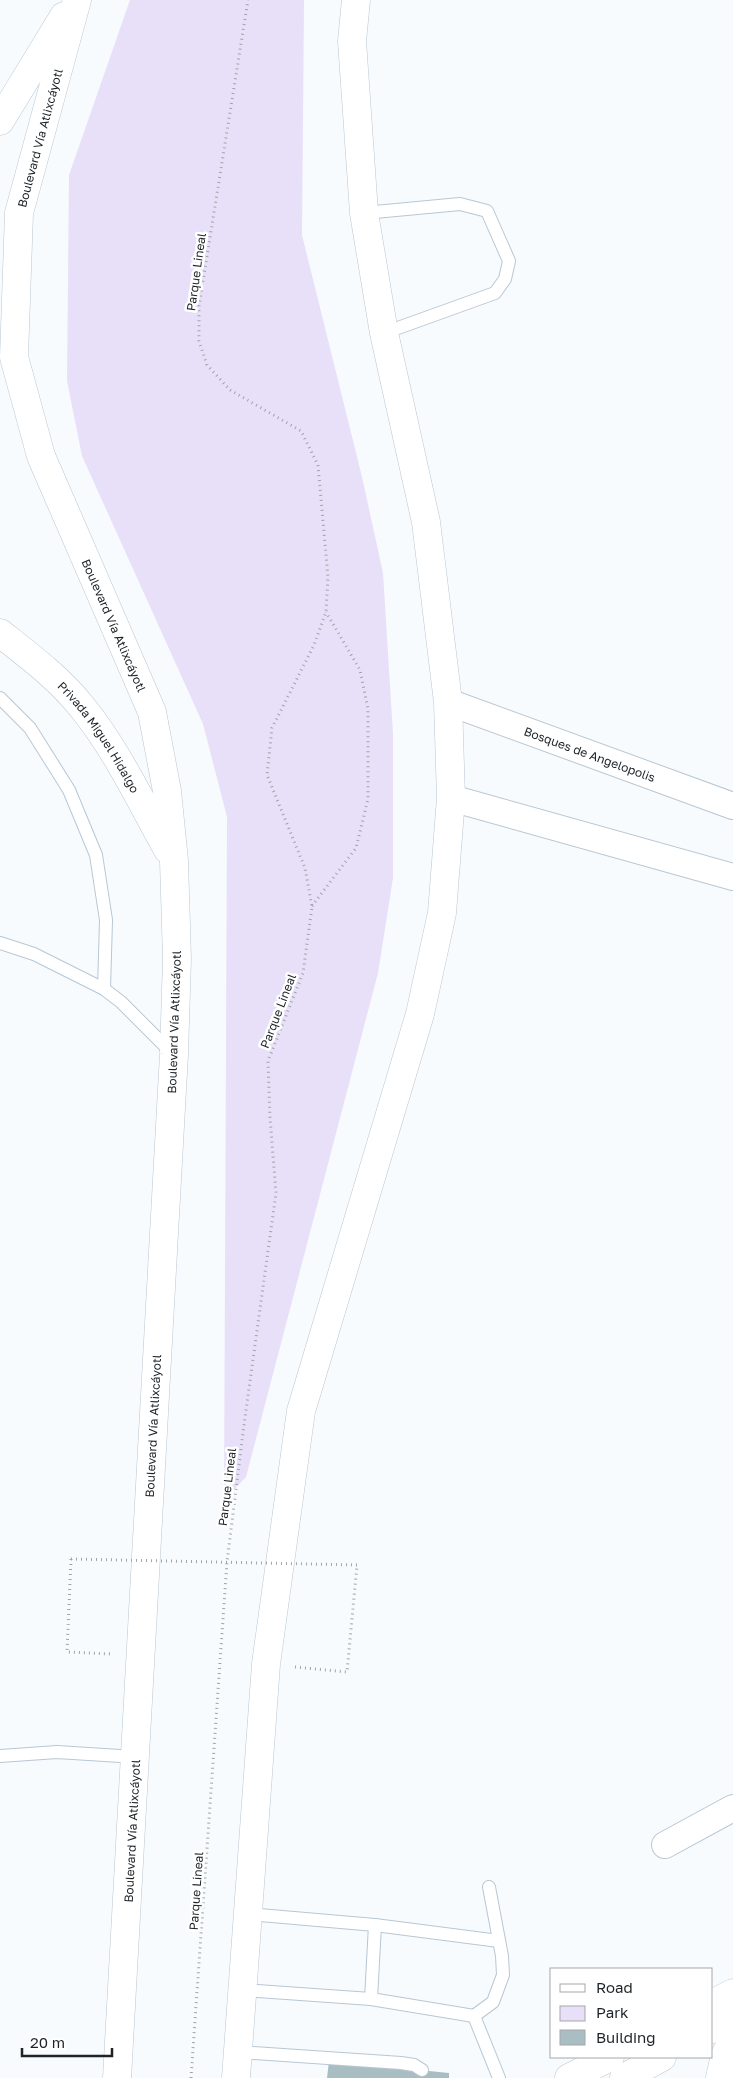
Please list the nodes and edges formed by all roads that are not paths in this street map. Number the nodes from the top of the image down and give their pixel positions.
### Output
1 (75, 0) edge
2 (356, 0) edge
3 (0, 121) edge
4 (364, 213) junction
5 (384, 333) junction
6 (0, 632) edge
7 (0, 698) edge
8 (448, 702) junction
9 (451, 798) junction
10 (733, 806) edge
11 (174, 861) junction
12 (733, 877) edge
13 (0, 943) edge
14 (104, 989) junction
15 (174, 1054) junction
16 (0, 1756) edge
17 (136, 1757) junction
18 (733, 1808) edge
19 (665, 1845) dead end
20 (489, 1888) dead end
21 (249, 1914) junction
22 (375, 1925) junction
23 (499, 1941) junction
24 (243, 1990) junction
25 (733, 1993) edge
26 (371, 1999) junction
27 (713, 2003) edge
28 (474, 2016) junction
29 (733, 2017) edge
30 (713, 2028) edge
31 (733, 2041) edge
32 (608, 2058) edge
33 (660, 2058) edge
34 (237, 2065) edge
35 (422, 2070) dead end
36 (117, 2078) edge
37 (499, 2078) edge
38 (569, 2078) edge
39 (624, 2078) edge
40 (720, 2078) edge

1 - 3 main road
1 - 11 main road, Boulevard Vía Atlixcáyotl
2 - 4 main road
4 - 5 main road
4 - 5 lane
5 - 8 main road
6 - 11 main road, Privada Miguel Hidalgo
7 - 14 lane
8 - 9 main road
8 - 10 street, Bosques de Angelopolis
9 - 12 street
9 - 21 main road
11 - 15 main road, Boulevard Vía Atlixcáyotl
13 - 14 lane
14 - 15 lane
15 - 17 main road, Boulevard Vía Atlixcáyotl
16 - 17 lane
17 - 36 main road, Boulevard Vía Atlixcáyotl
18 - 19 street
20 - 23 lane
21 - 22 lane
21 - 24 main road
22 - 23 lane
22 - 26 lane
23 - 28 lane
24 - 26 lane
24 - 34 main road
25 - 27 main road
26 - 28 lane
28 - 37 lane
29 - 30 main road
31 - 40 main road
32 - 38 main road
33 - 39 main road
34 - 35 lane

